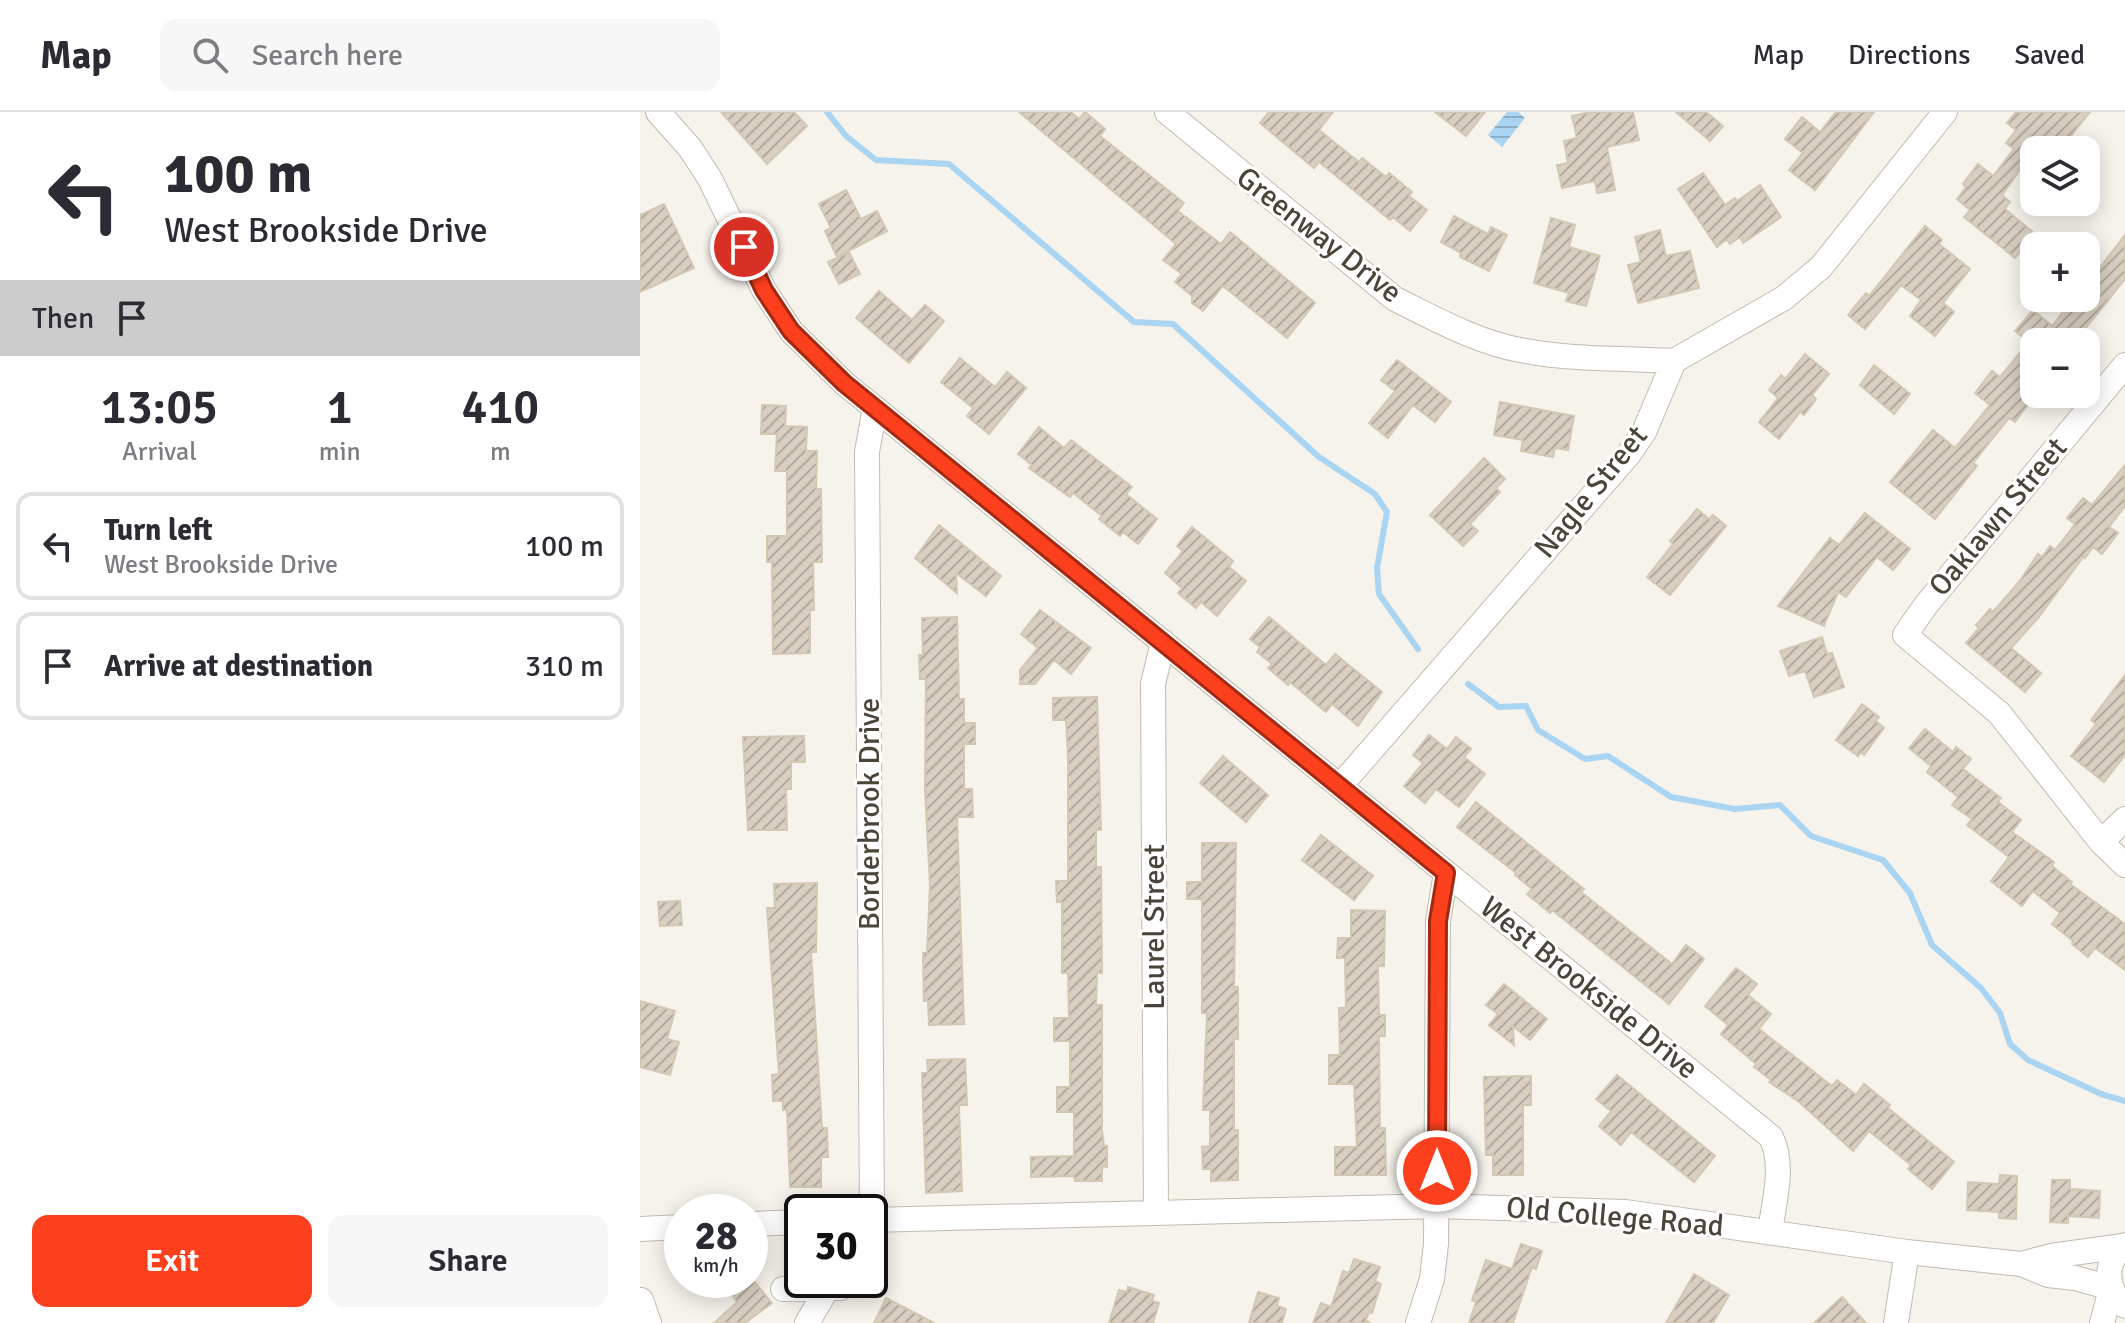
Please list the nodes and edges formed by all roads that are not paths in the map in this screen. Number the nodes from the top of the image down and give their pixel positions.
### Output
1 (658, 112) edge
2 (1167, 112) edge
3 (1945, 112) edge
4 (1674, 361) junction
5 (2125, 365) edge
6 (875, 408) junction
7 (1163, 642) junction
8 (1340, 786) junction
9 (2125, 819) edge
10 (2101, 842) junction
11 (2125, 865) edge
12 (1446, 873) junction
13 (871, 1194) edge
14 (1438, 1206) junction
15 (1156, 1212) junction
16 (888, 1220) edge
17 (664, 1228) edge
18 (640, 1229) edge
19 (1770, 1232) junction
20 (2124, 1245) edge
21 (1907, 1252) junction
22 (2021, 1264) junction
23 (640, 1288) edge
24 (2116, 1294) edge
25 (822, 1298) edge
26 (640, 1300) edge
27 (649, 1323) edge
28 (807, 1323) edge
29 (1418, 1323) edge
30 (1896, 1323) edge
31 (2102, 1323) edge

1 - 6 street, West Brookside Drive
2 - 4 street, Greenway Drive
3 - 4 street
4 - 8 street, Nagle Street
5 - 10 street, Oaklawn Street
6 - 7 street, West Brookside Drive
6 - 13 street, Borderbrook Drive
7 - 8 street, West Brookside Drive
7 - 15 street, Laurel Street
8 - 12 street, West Brookside Drive
9 - 10 street
10 - 11 street
12 - 14 street
12 - 19 street, West Brookside Drive
14 - 15 street, Old College Road
14 - 19 street, Old College Road
14 - 29 street
15 - 16 street, Old College Road
17 - 18 street
19 - 21 street, Old College Road
20 - 22 street, Old College Road
20 - 24 street
21 - 22 street, Old College Road
21 - 30 street
22 - 24 street, Old College Road
23 - 26 street
24 - 31 street
25 - 28 street
26 - 27 street

